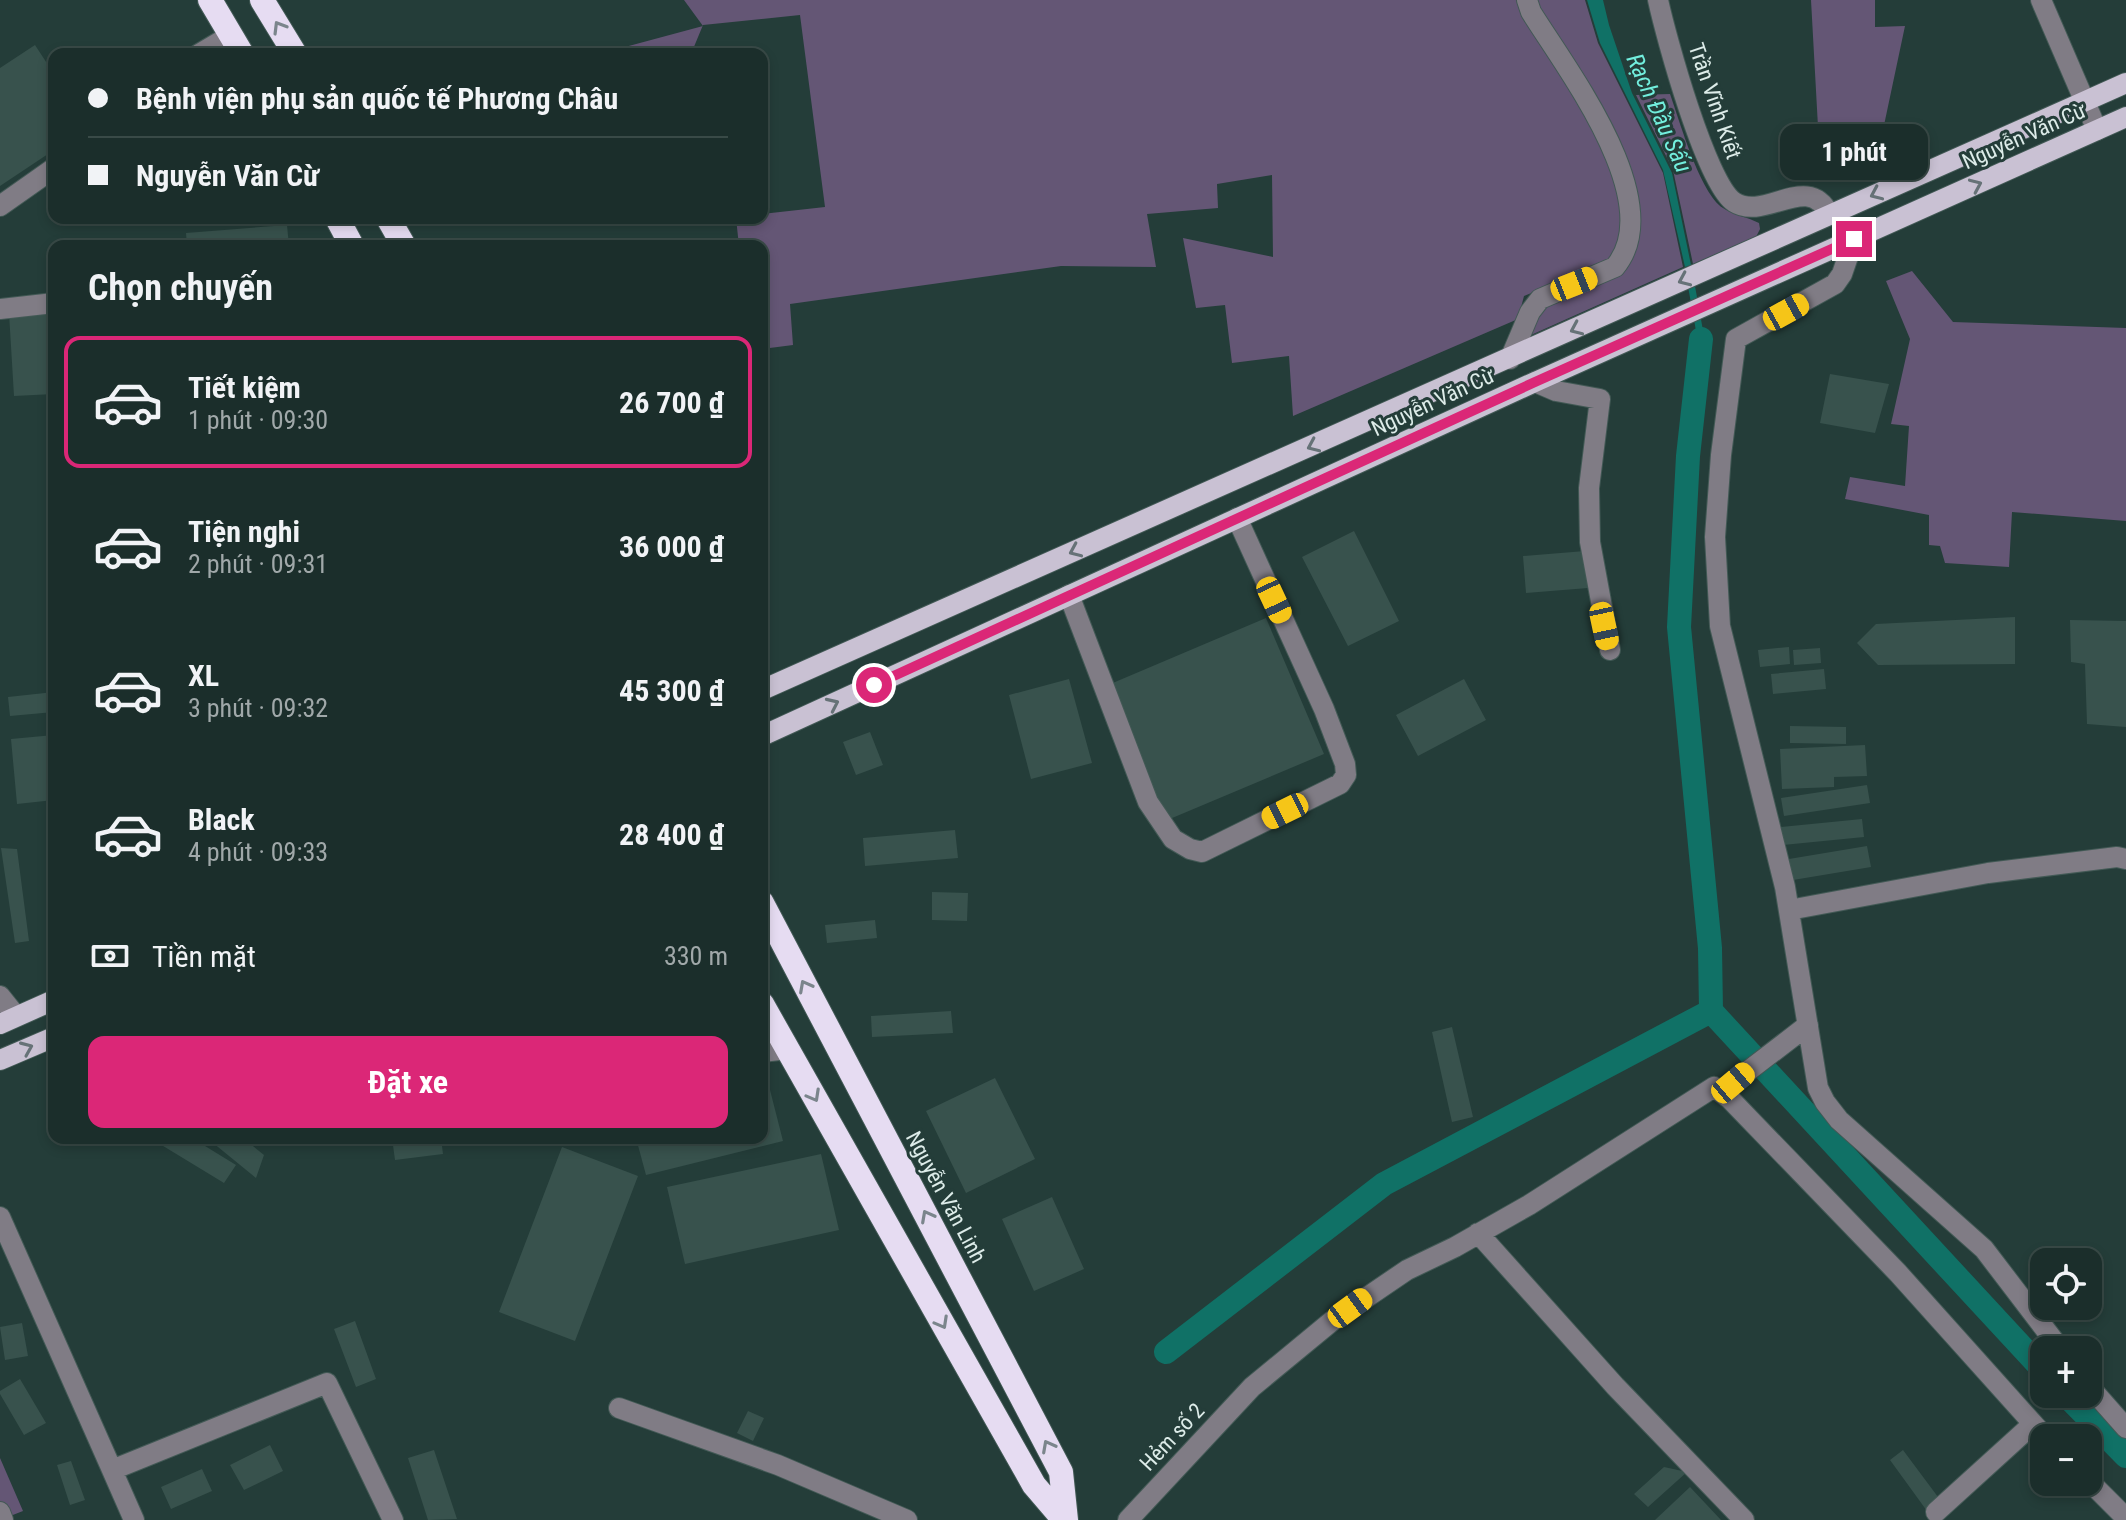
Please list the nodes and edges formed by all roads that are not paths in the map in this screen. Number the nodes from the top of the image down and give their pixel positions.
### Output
1 (210, 0) edge
2 (262, 0) edge
3 (1527, 0) edge
4 (1658, 0) edge
5 (2041, 0) edge
6 (237, 44) edge
7 (291, 48) edge
8 (2126, 83) edge
9 (2084, 101) junction
10 (2126, 117) edge
11 (2097, 130) junction
12 (48, 172) edge
13 (0, 206) edge
14 (1759, 208) junction
15 (1829, 214) junction
16 (1854, 239) junction
17 (1766, 243) junction
18 (48, 304) edge
19 (0, 309) edge
20 (1510, 359) junction
21 (1535, 382) junction
22 (1352, 428) junction
23 (1367, 459) junction
24 (1237, 518) junction
25 (1069, 595) junction
26 (1610, 650) dead end
27 (768, 687) edge
28 (768, 733) edge
29 (2126, 859) edge
30 (1789, 910) junction
31 (768, 914) edge
32 (0, 996) edge
33 (48, 1003) edge
34 (768, 1014) edge
35 (8, 1020) edge
36 (1808, 1025) junction
37 (48, 1040) edge
38 (788, 1049) junction
39 (768, 1051) edge
40 (0, 1060) edge
41 (1727, 1087) junction
42 (0, 1217) edge
43 (1478, 1233) junction
44 (2050, 1336) edge
45 (2102, 1401) edge
46 (619, 1408) dead end
47 (2034, 1424) edge
48 (2126, 1428) edge
49 (2030, 1439) edge
50 (112, 1470) junction
51 (2102, 1494) edge
52 (0, 1512) edge
53 (1936, 1512) dead end
54 (2126, 1518) edge
55 (3, 1520) edge
56 (134, 1520) edge
57 (393, 1520) edge
58 (907, 1520) edge
59 (1065, 1520) edge
60 (1128, 1520) edge
61 (1744, 1520) edge

1 - 6 highway
7 -> 2 highway
3 - 20 street
4 - 14 street, Trần Vĩnh Kiết
5 - 9 street
8 - 9 main road, Nguyễn Văn Cừ
9 - 11 street
9 -> 15 main road, Nguyễn Văn Cừ
10 - 11 main road, Nguyễn Văn Cừ
16 -> 11 main road, Nguyễn Văn Cừ
12 - 13 street
14 - 15 street
14 - 17 street
15 - 17 main road, Nguyễn Văn Cừ
16 - 21 main road, Nguyễn Văn Cừ
16 - 30 street
17 -> 20 main road, Nguyễn Văn Cừ
18 - 19 street
20 - 22 main road, Nguyễn Văn Cừ
21 - 23 main road, Nguyễn Văn Cừ
21 - 26 street
22 - 23 main road
22 -> 27 main road, Nguyễn Văn Cừ
23 - 24 main road, Nguyễn Văn Cừ
24 - 25 main road, Nguyễn Văn Cừ
24 - 25 street
28 -> 25 main road, Nguyễn Văn Cừ
29 - 30 street
30 - 36 street
59 -> 31 highway, Nguyễn Văn Linh
32 - 35 street
33 - 35 main road
34 - 38 highway, Nguyễn Văn Linh
36 - 41 street
36 - 44 street
40 -> 37 main road
38 - 39 street
38 -> 59 highway, Nguyễn Văn Linh
41 - 43 street, Hẻm số 2
41 - 47 street
42 - 50 street
43 - 60 street, Hẻm số 2
43 - 61 street
45 - 48 street
46 - 58 street
49 - 53 street
50 - 56 street
50 - 57 street
51 - 54 street
52 - 55 street

